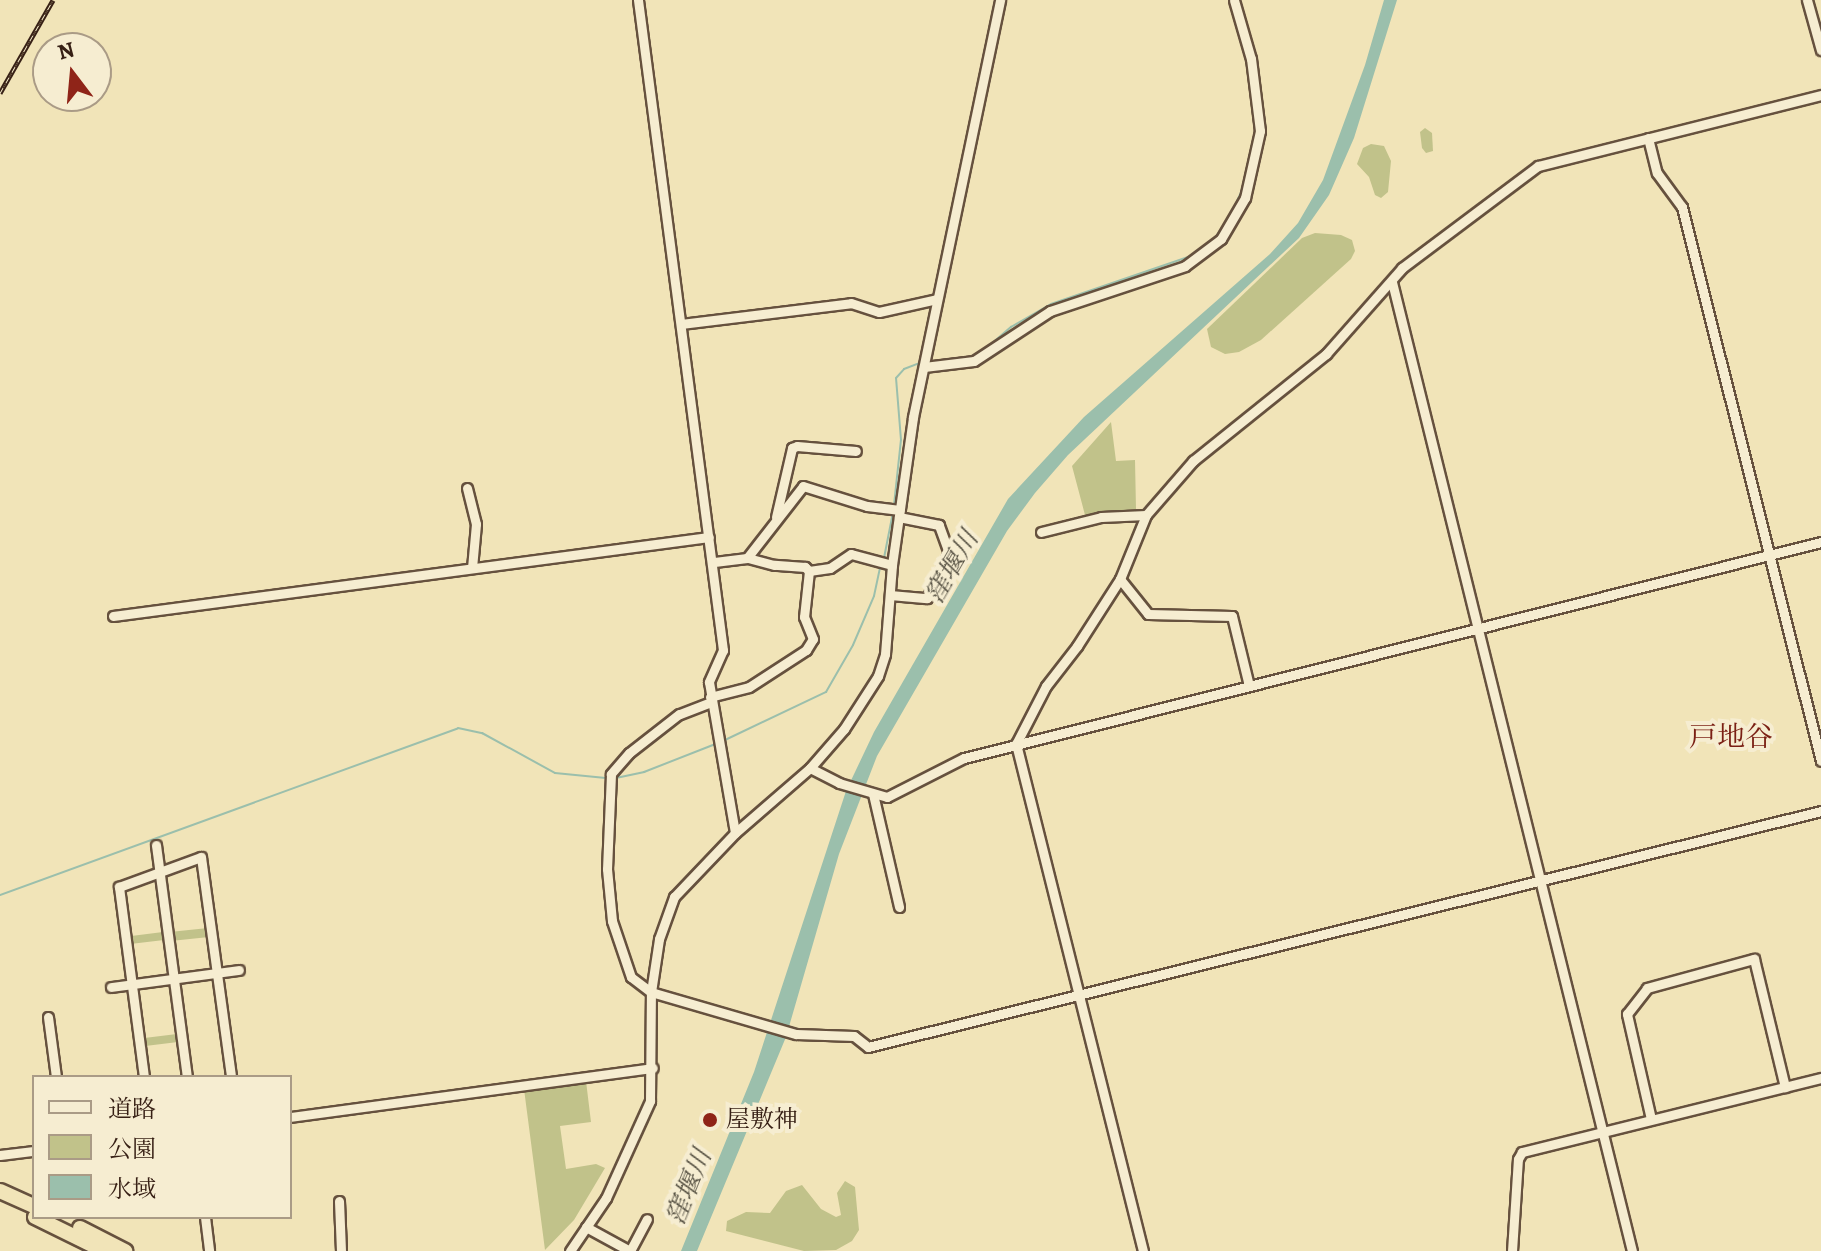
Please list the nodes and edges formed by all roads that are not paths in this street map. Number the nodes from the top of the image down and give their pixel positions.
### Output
1 (638, 0) edge
2 (1000, 0) edge
3 (1234, 0) edge
4 (1807, 0) edge
5 (1821, 50) edge
6 (1821, 95) edge
7 (1648, 138) junction
8 (1392, 282) junction
9 (937, 299) junction
10 (681, 324) junction
11 (925, 363) junction
12 (856, 451) dead end
13 (467, 488) dead end
14 (897, 512) junction
15 (1146, 515) junction
16 (775, 521) junction
17 (1041, 532) dead end
18 (709, 537) junction
19 (1821, 542) edge
20 (1770, 555) junction
21 (747, 558) junction
22 (712, 562) junction
23 (892, 565) junction
24 (472, 568) junction
25 (809, 571) junction
26 (1120, 579) junction
27 (890, 595) junction
28 (113, 616) dead end
29 (1478, 627) junction
30 (1249, 686) junction
31 (711, 700) junction
32 (1016, 744) junction
33 (1821, 761) edge
34 (810, 768) junction
35 (872, 794) junction
36 (1821, 811) edge
37 (735, 833) junction
38 (156, 845) dead end
39 (159, 872) junction
40 (1541, 880) junction
41 (899, 907) dead end
42 (239, 970) dead end
43 (217, 973) junction
44 (174, 979) junction
45 (132, 984) junction
46 (111, 987) dead end
47 (651, 992) junction
48 (1080, 995) junction
49 (48, 1017) dead end
50 (653, 1068) junction
51 (56, 1075) edge
52 (144, 1075) edge
53 (187, 1075) edge
54 (231, 1075) edge
55 (1821, 1078) edge
56 (1785, 1087) junction
57 (292, 1117) edge
58 (1651, 1119) junction
59 (1603, 1131) junction
60 (32, 1151) edge
61 (0, 1155) edge
62 (0, 1191) edge
63 (339, 1201) dead end
64 (0, 1202) edge
65 (32, 1205) edge
66 (32, 1216) edge
67 (38, 1219) edge
68 (205, 1219) edge
69 (647, 1219) dead end
70 (77, 1222) edge
71 (586, 1227) junction
72 (104, 1251) edge
73 (125, 1251) edge
74 (209, 1251) edge
75 (341, 1251) edge
76 (570, 1251) edge
77 (630, 1251) edge
78 (1143, 1251) edge
79 (1512, 1251) edge
80 (1632, 1251) edge

1 - 10 street
2 - 9 street
3 - 11 street
4 - 5 street
6 - 7 street
7 - 8 street
7 - 20 street
8 - 15 street
8 - 29 street
9 - 10 street
9 - 11 street
10 - 18 street
11 - 14 street
12 - 16 street
13 - 24 street
14 - 16 street
14 - 23 street
14 - 27 street
15 - 17 street
15 - 26 street
16 - 21 street
18 - 22 street
18 - 24 street
19 - 20 street
20 - 29 street
20 - 33 street
21 - 22 street
21 - 25 street
22 - 31 street
23 - 25 street
23 - 27 street
24 - 28 street
25 - 31 street
26 - 30 street
26 - 32 street
27 - 34 street
29 - 30 street
29 - 40 street
30 - 32 street
31 - 37 street
31 - 47 street
32 - 35 street
32 - 48 street
34 - 35 street
34 - 37 street
35 - 41 street
36 - 40 street
37 - 47 street
38 - 39 street
39 - 43 street
39 - 44 street
39 - 45 street
40 - 48 street
40 - 59 street
42 - 43 street
43 - 44 street
43 - 54 street
44 - 45 street
44 - 53 street
45 - 46 street
45 - 52 street
47 - 48 street
47 - 50 street
48 - 78 street
49 - 51 street
50 - 57 street
50 - 71 street
55 - 56 street
56 - 58 street
56 - 58 street
58 - 59 street
59 - 79 street
59 - 80 street
60 - 61 street
62 - 65 highway
63 - 75 street
64 - 66 highway
67 - 72 highway
68 - 74 street
69 - 77 street
70 - 73 highway
71 - 76 street
71 - 77 street

